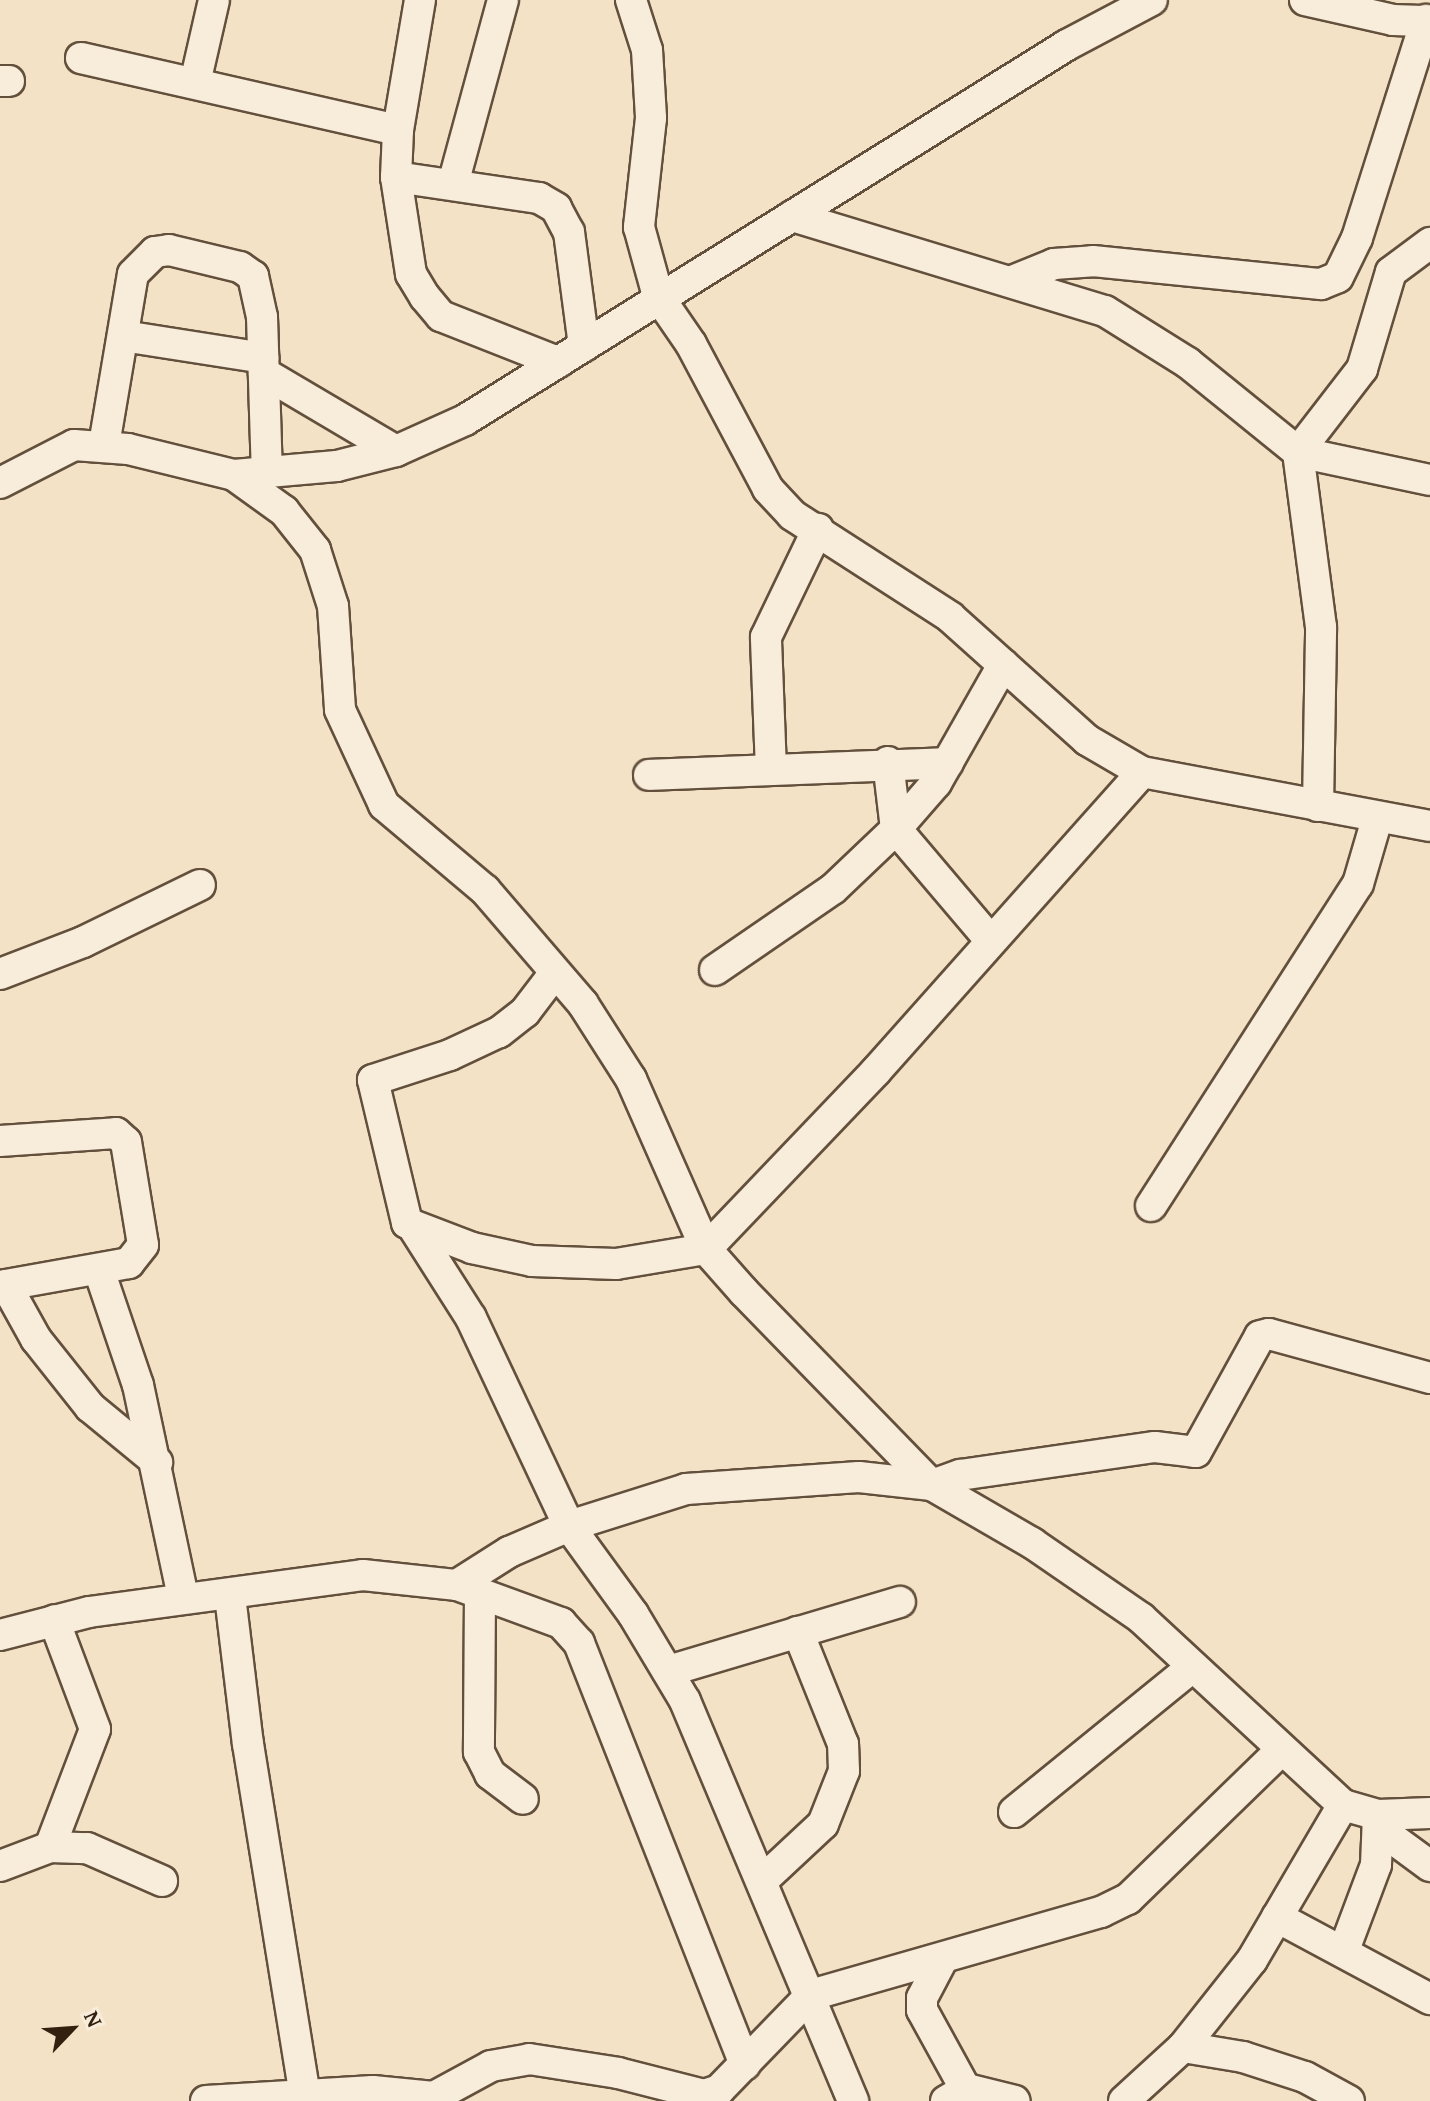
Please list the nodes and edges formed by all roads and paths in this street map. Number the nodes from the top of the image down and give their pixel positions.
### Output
1 (214, 0) edge
2 (420, 0) edge
3 (503, 0) edge
4 (603, 0) edge
5 (1152, 0) edge
6 (1305, 0) edge
7 (634, 6) edge
8 (1391, 10) edge
9 (1428, 20) edge
10 (81, 58) dead end
11 (195, 83) junction
12 (398, 130) junction
13 (396, 177) junction
14 (453, 184) junction
15 (792, 216) junction
16 (1430, 243) edge
17 (1015, 280) junction
18 (658, 296) junction
19 (123, 336) junction
20 (584, 346) junction
21 (558, 362) junction
22 (263, 366) junction
23 (104, 445) junction
24 (396, 451) junction
25 (1298, 452) junction
26 (267, 472) junction
27 (234, 475) junction
28 (1430, 480) edge
29 (0, 483) edge
30 (818, 529) junction
31 (1003, 665) junction
32 (888, 762) junction
33 (948, 763) junction
34 (771, 770) junction
35 (1142, 772) junction
36 (649, 775) dead end
37 (1318, 806) junction
38 (1377, 819) junction
39 (1430, 826) edge
40 (896, 829) junction
41 (200, 885) dead end
42 (990, 940) junction
43 (715, 970) dead end
44 (0, 974) edge
45 (554, 974) junction
46 (0, 1141) edge
47 (1151, 1206) dead end
48 (415, 1230) junction
49 (706, 1249) junction
50 (99, 1270) junction
51 (3, 1286) edge
52 (1430, 1378) edge
53 (157, 1462) junction
54 (932, 1485) junction
55 (569, 1526) junction
56 (469, 1589) junction
57 (230, 1596) junction
58 (183, 1597) junction
59 (900, 1602) dead end
60 (54, 1620) junction
61 (798, 1632) junction
62 (0, 1635) edge
63 (1191, 1668) junction
64 (668, 1671) junction
65 (1280, 1751) junction
66 (523, 1799) dead end
67 (1343, 1805) junction
68 (1014, 1812) dead end
69 (1430, 1813) edge
70 (1379, 1822) junction
71 (50, 1847) junction
72 (0, 1866) edge
73 (1430, 1866) edge
74 (763, 1880) junction
75 (162, 1881) dead end
76 (1277, 1917) junction
77 (1344, 1950) junction
78 (943, 1958) junction
79 (811, 1995) junction
80 (1430, 1999) edge
81 (1183, 2047) junction
82 (745, 2064) junction
83 (305, 2094) junction
84 (962, 2097) edge
85 (705, 2098) edge
86 (206, 2101) edge
87 (853, 2101) edge
88 (1015, 2101) edge
89 (1124, 2101) edge
90 (1349, 2101) edge

1 - 11 street
2 - 12 street
3 - 14 street
4 - 7 street
5 - 15 street
6 - 8 street
7 - 18 street
8 - 9 street
9 - 17 street
10 - 11 street
11 - 12 street
12 - 13 street
13 - 14 street
13 - 21 street
14 - 20 street
15 - 17 street
15 - 18 street
16 - 25 street
17 - 25 street
18 - 20 street
18 - 30 street
19 - 22 street
19 - 22 street
19 - 23 street
20 - 21 street
21 - 24 street
22 - 24 street
22 - 26 street
23 - 27 street
23 - 29 street
24 - 26 street
25 - 28 street
25 - 37 street
26 - 27 street
27 - 45 street
30 - 31 street
30 - 34 street
31 - 33 street
31 - 35 street
32 - 33 street
32 - 34 street
32 - 40 street
33 - 40 street
34 - 36 street
35 - 37 street
35 - 42 street
37 - 38 street
38 - 39 street
38 - 47 street
40 - 42 street
40 - 43 street
41 - 44 street
42 - 49 street
45 - 48 street
45 - 49 street
46 - 50 street
48 - 49 street
48 - 55 street
49 - 54 street
50 - 51 street
50 - 53 street
51 - 53 street
52 - 54 street
53 - 58 street
54 - 55 street
54 - 63 street
55 - 56 street
55 - 64 street
56 - 57 street
56 - 66 street
56 - 82 street
57 - 58 street
57 - 83 street
58 - 60 street
59 - 61 street
60 - 62 street
60 - 71 street
61 - 64 street
61 - 74 street
63 - 65 street
63 - 68 street
64 - 74 street
65 - 67 street
65 - 78 street
67 - 70 street
67 - 76 street
69 - 70 street
70 - 73 street
70 - 77 street
71 - 72 street
71 - 75 street
74 - 79 street
76 - 77 street
76 - 81 street
77 - 80 street
78 - 79 street
78 - 84 street
79 - 82 street
79 - 87 street
81 - 89 street
81 - 90 street
82 - 85 street
83 - 85 street
83 - 86 street
84 - 88 street

